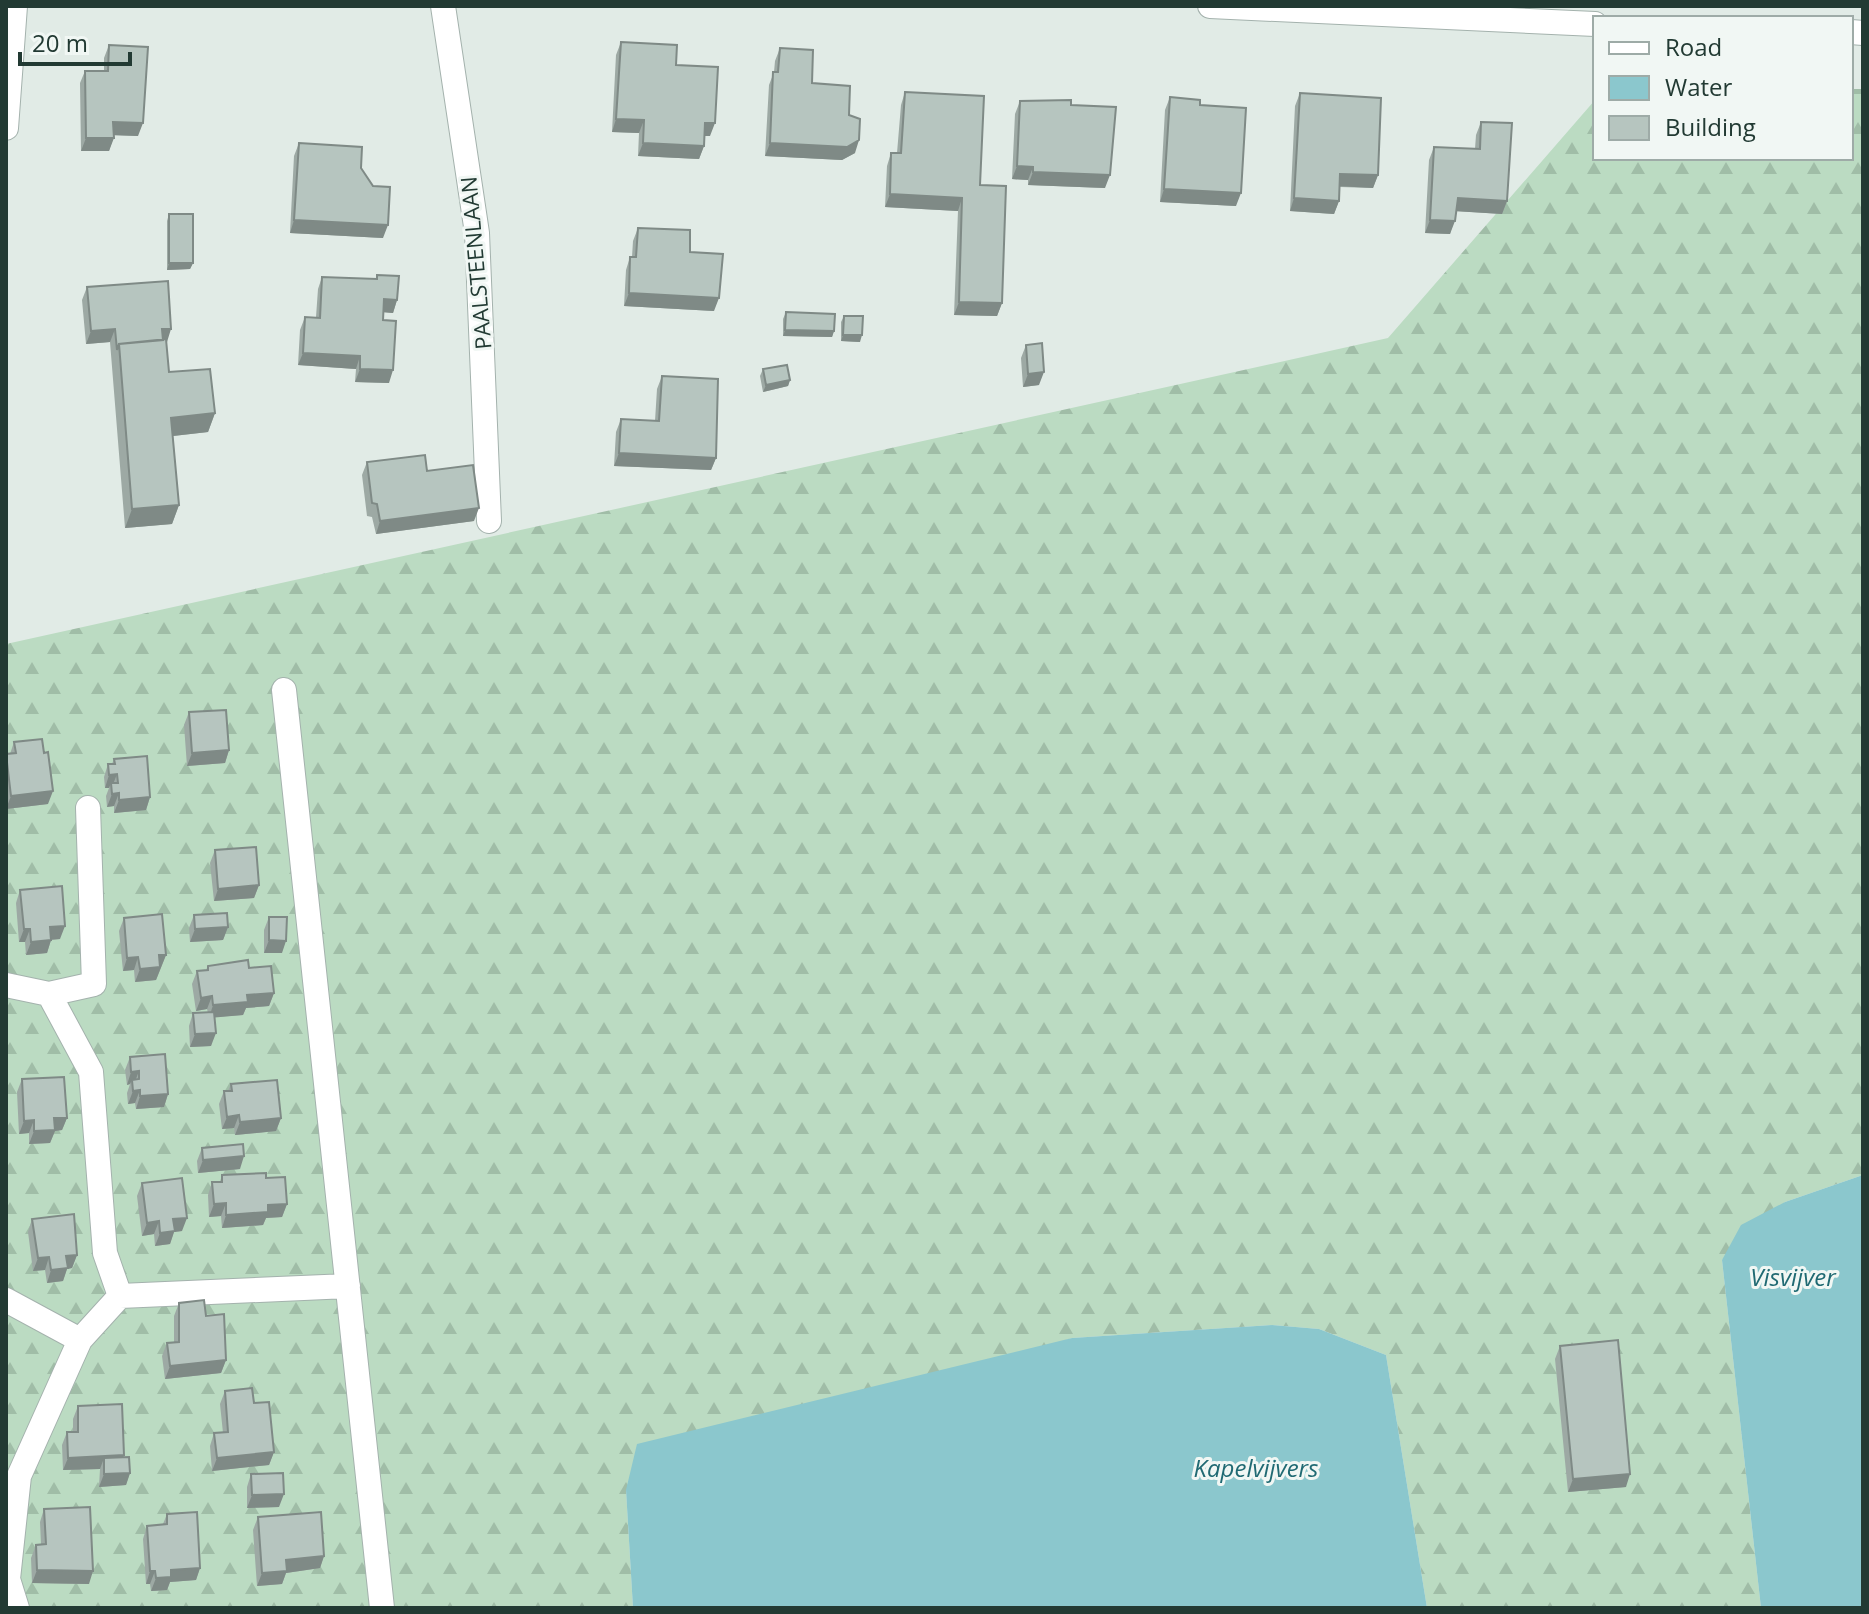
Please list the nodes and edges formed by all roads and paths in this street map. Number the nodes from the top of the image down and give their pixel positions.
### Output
1 (15, 6) edge
2 (443, 6) edge
3 (1210, 6) edge
4 (1593, 24) edge
5 (6, 128) edge
6 (489, 521) dead end
7 (284, 690) dead end
8 (88, 808) dead end
9 (6, 985) edge
10 (49, 994) junction
11 (348, 1286) junction
12 (120, 1296) junction
13 (6, 1300) edge
14 (80, 1340) junction
15 (17, 1608) edge
16 (382, 1608) edge

1 - 5 street
2 - 6 street, PAALSTEENLAAN
3 - 4 street
7 - 11 street
8 - 10 street
9 - 10 street
10 - 12 street
11 - 12 street
11 - 16 street
12 - 14 street
13 - 14 street
14 - 15 street

